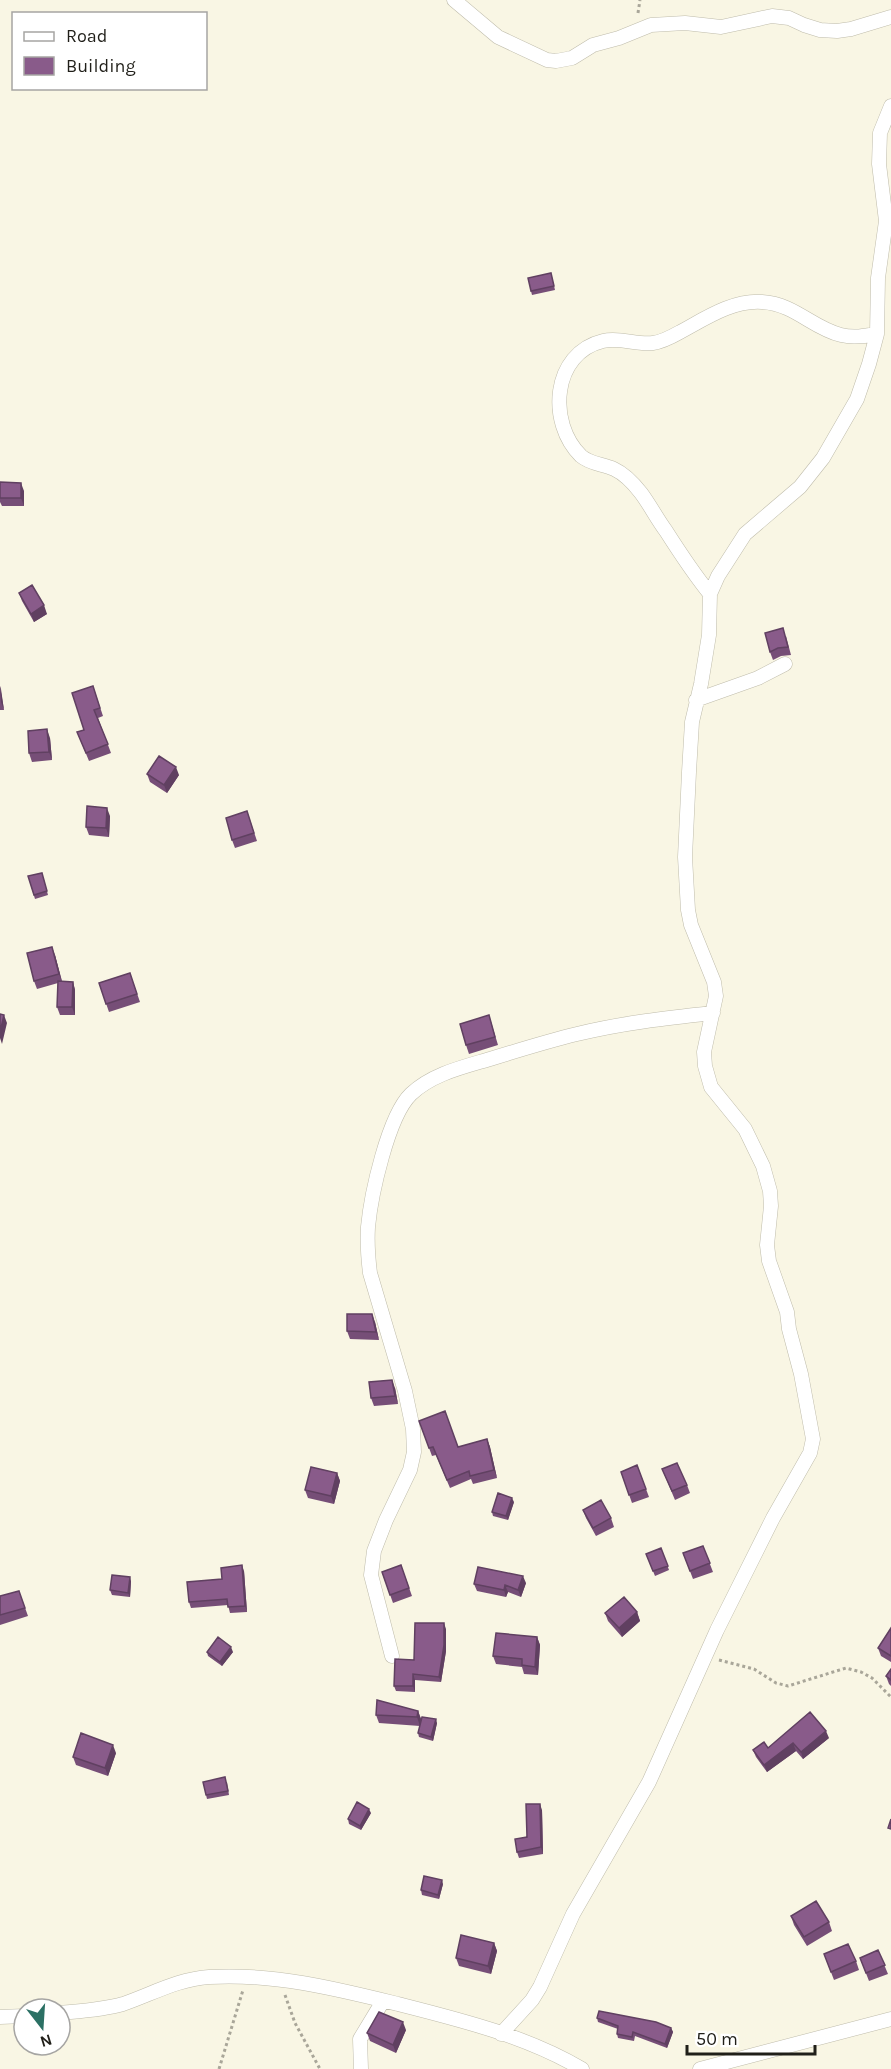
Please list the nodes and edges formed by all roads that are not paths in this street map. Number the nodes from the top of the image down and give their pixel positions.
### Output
1 (454, 0) edge
2 (891, 17) edge
3 (891, 106) edge
4 (877, 334) junction
5 (710, 594) junction
6 (785, 664) dead end
7 (696, 700) junction
8 (713, 1013) junction
9 (392, 1656) dead end
10 (383, 2001) junction
11 (72, 2012) edge
12 (891, 2019) edge
13 (501, 2034) junction
14 (361, 2069) edge
15 (582, 2069) edge
16 (700, 2069) edge

1 - 2 street
3 - 4 street
4 - 5 street
4 - 5 street
5 - 7 street
6 - 7 street
7 - 8 street
8 - 9 street
8 - 13 street
10 - 11 street
10 - 13 street
10 - 14 street
12 - 16 street
13 - 15 street

